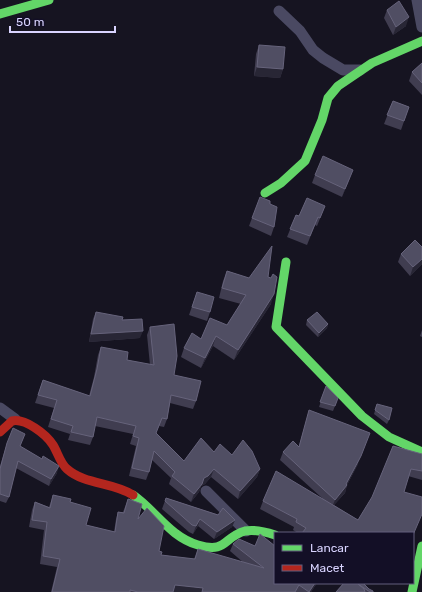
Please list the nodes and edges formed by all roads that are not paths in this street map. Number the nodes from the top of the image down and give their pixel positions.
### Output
1 (49, 0) edge
2 (416, 0) edge
3 (280, 11) dead end
4 (0, 14) edge
5 (422, 27) edge
6 (422, 41) edge
7 (360, 70) junction
8 (265, 193) dead end
9 (286, 262) dead end
10 (0, 408) edge
11 (15, 419) junction
12 (0, 432) edge
13 (422, 452) edge
14 (206, 491) dead end
15 (246, 531) junction
16 (274, 535) edge
17 (422, 546) edge
18 (414, 583) edge

1 - 4 main road
2 - 5 street
3 - 7 street
6 - 7 main road
7 - 8 main road
9 - 13 main road
10 - 11 street
11 - 12 main road
11 - 15 main road
14 - 15 street
15 - 16 main road
17 - 18 main road

